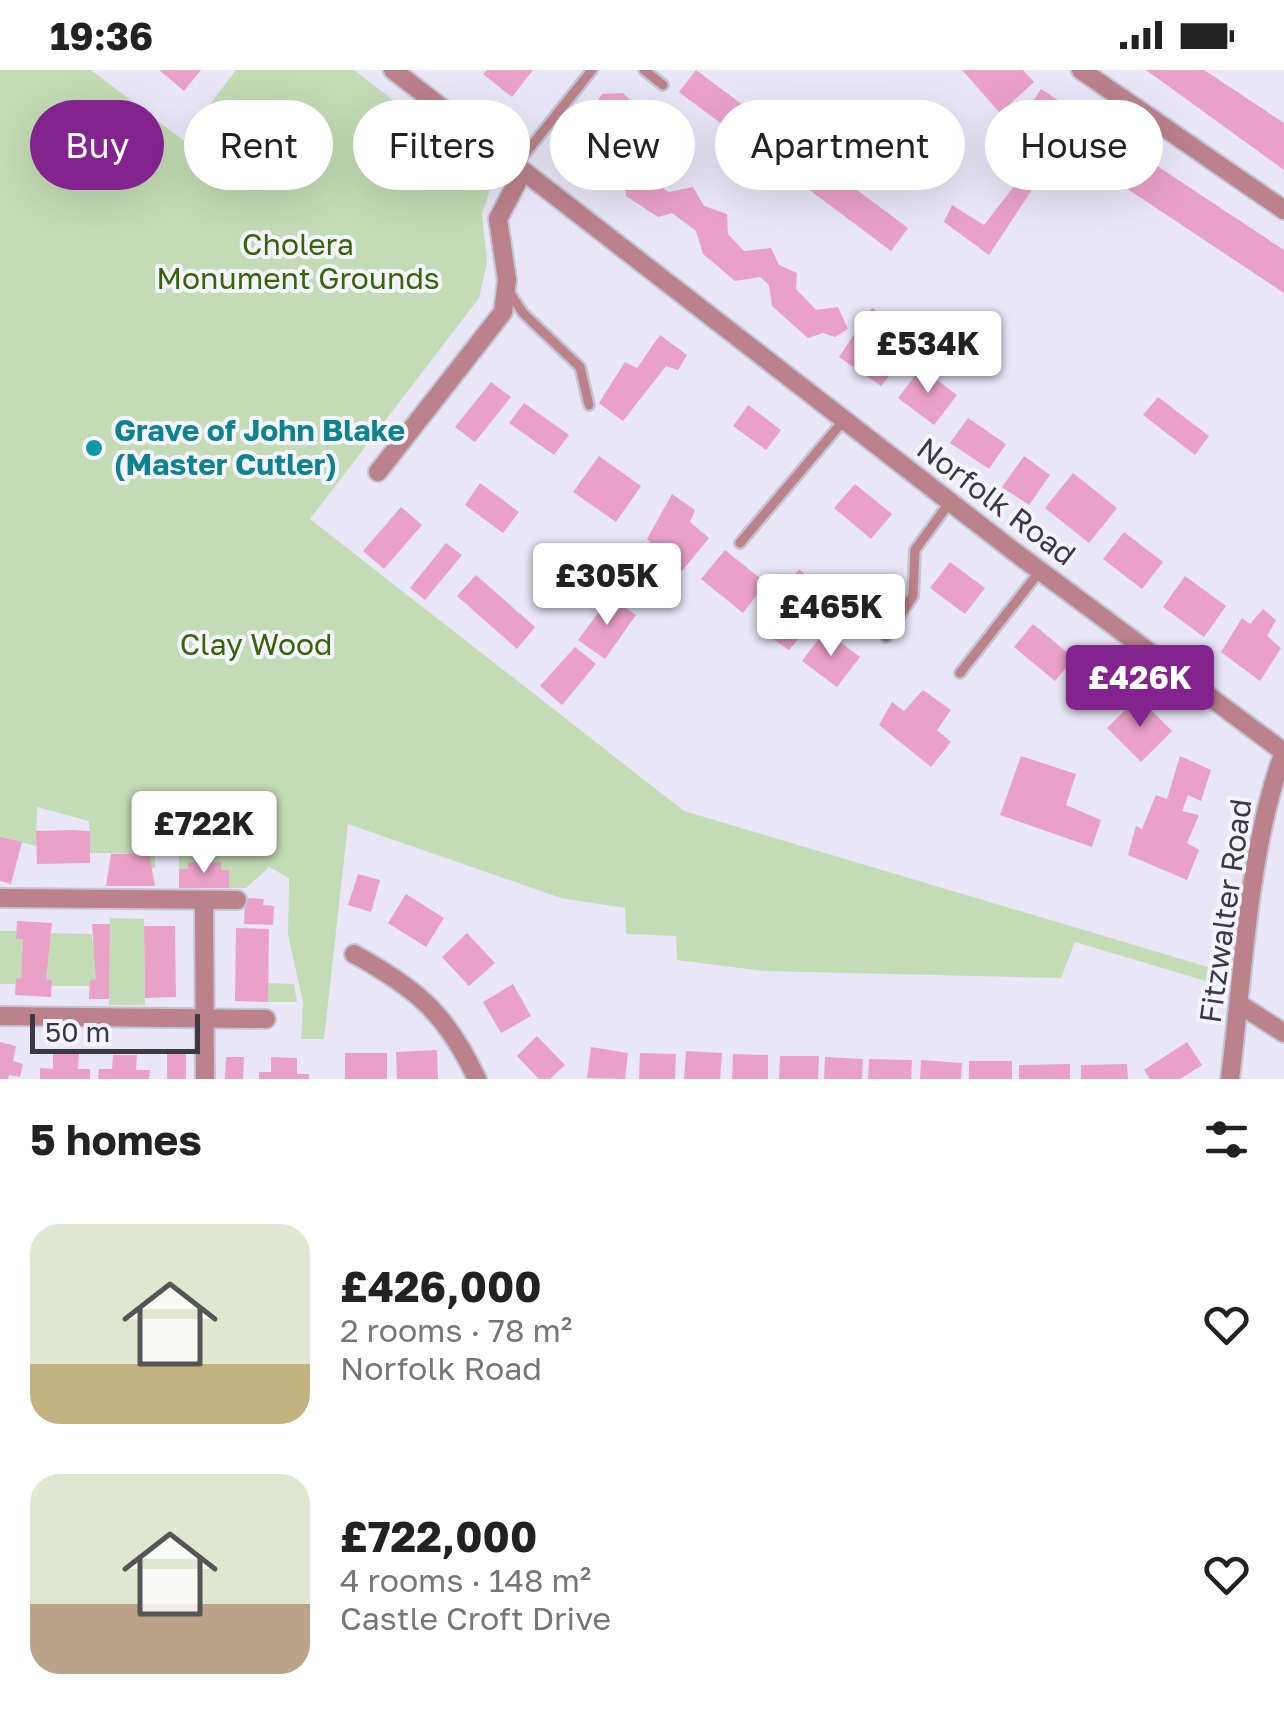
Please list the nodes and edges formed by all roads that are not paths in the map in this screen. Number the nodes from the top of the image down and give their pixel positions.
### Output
1 (392, 70) edge
2 (592, 70) edge
3 (644, 70) edge
4 (1081, 70) edge
5 (663, 85) dead end
6 (430, 100) edge
7 (530, 154) edge
8 (530, 179) edge
9 (510, 190) edge
10 (1284, 210) edge
11 (506, 288) junction
12 (590, 405) dead end
13 (844, 420) junction
14 (378, 472) dead end
15 (950, 502) junction
16 (740, 543) dead end
17 (1040, 571) junction
18 (886, 636) dead end
19 (960, 674) dead end
20 (1284, 752) edge
21 (0, 898) edge
22 (236, 900) dead end
23 (204, 901) junction
24 (354, 954) dead end
25 (1239, 1004) junction
26 (0, 1016) edge
27 (205, 1018) junction
28 (266, 1019) dead end
29 (1284, 1033) edge
30 (205, 1079) edge
31 (477, 1079) edge
32 (1230, 1079) edge

1 - 6 street, Norfolk Road
2 - 7 lane
3 - 5 lane
4 - 10 street
8 - 13 street, Norfolk Road
9 - 11 street
11 - 12 lane
11 - 14 street
13 - 15 street, Norfolk Road
13 - 16 lane
15 - 17 street, Norfolk Road
15 - 18 lane
17 - 19 lane
17 - 20 street, Norfolk Road
20 - 25 street, Fitzwalter Road
21 - 23 street
22 - 23 street
23 - 27 street
24 - 31 street
25 - 29 street
25 - 32 street, Fitzwalter Road
26 - 27 street
27 - 28 street
27 - 30 street

